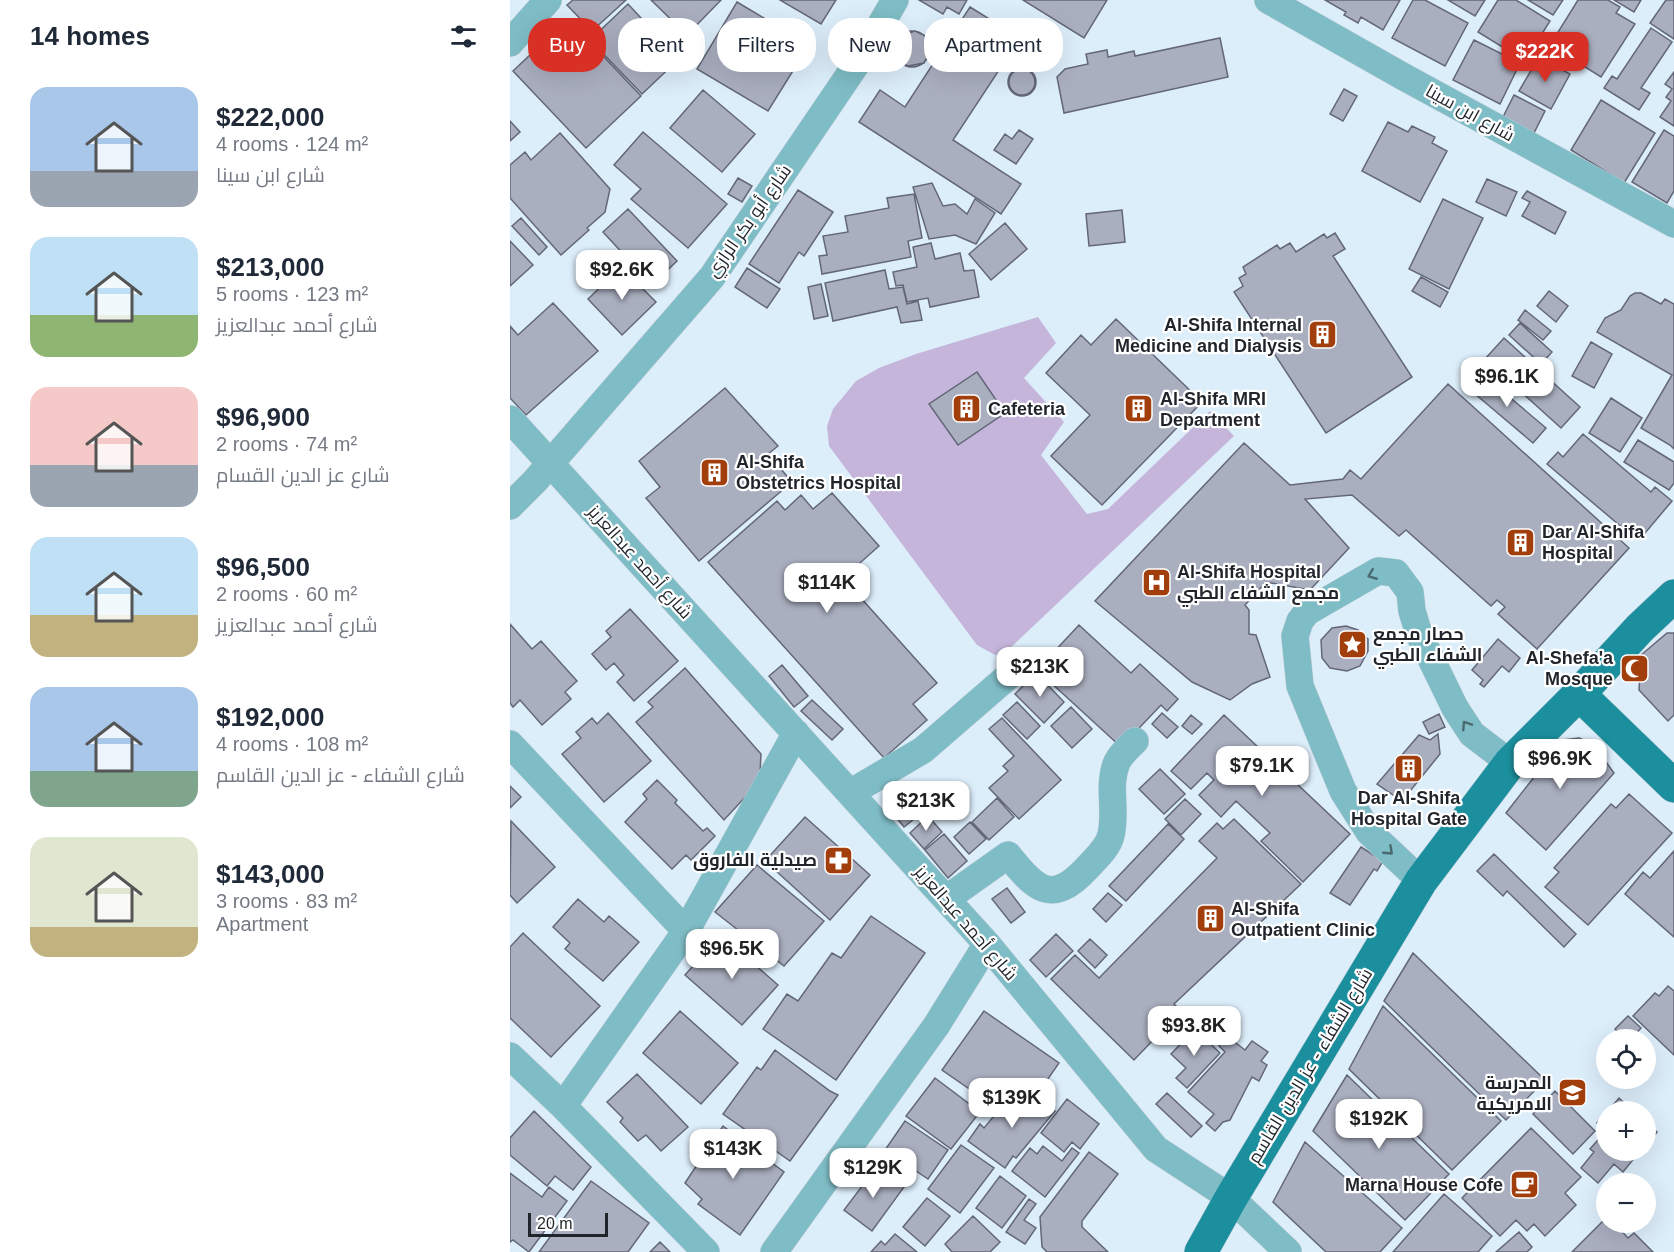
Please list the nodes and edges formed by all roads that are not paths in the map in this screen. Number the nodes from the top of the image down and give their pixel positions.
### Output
1 (548, 0) edge
2 (895, 0) edge
3 (1268, 0) edge
4 (510, 43) edge
5 (1674, 224) edge
6 (510, 419) edge
7 (550, 463) junction
8 (510, 506) edge
9 (1674, 596) edge
10 (1020, 666) dead end
11 (1579, 694) junction
12 (796, 733) junction
13 (1135, 741) dead end
14 (510, 744) edge
15 (1510, 763) junction
16 (1674, 786) edge
17 (850, 793) junction
18 (1421, 881) junction
19 (946, 899) junction
20 (686, 931) junction
21 (987, 944) junction
22 (510, 1056) edge
23 (563, 1106) junction
24 (1231, 1198) junction
25 (705, 1252) edge
26 (774, 1252) edge
27 (1201, 1252) edge
28 (1288, 1252) edge

1 - 4 street
2 - 7 street, شارع أبو بكر الرازي
3 - 5 street, شارع ابن سينا
6 - 7 street, شارع أحمد عبدالعزيز
7 - 8 street, شارع أبو بكر الرازي
7 - 12 street, شارع أحمد عبدالعزيز
9 - 11 main road, شارع الشفاء - عز الدين القاسم
10 - 17 street
11 - 15 main road, شارع الشفاء - عز الدين القاسم
11 - 16 main road
12 - 17 street, شارع أحمد عبدالعزيز
12 - 20 street
13 - 19 street
14 - 20 street
15 - 18 main road, شارع الشفاء - عز الدين القاسم
15 -> 18 street
17 - 19 street, شارع أحمد عبدالعزيز
18 - 24 main road, شارع الشفاء - عز الدين القاسم
19 - 21 street, شارع أحمد عبدالعزيز
20 - 23 street
21 - 24 street, شارع أحمد عبدالعزيز
21 - 26 street
22 - 23 street
23 - 25 street
24 - 27 main road, شارع الشفاء - عز الدين القاسم
24 - 28 street, شارع أحمد عبدالعزيز

